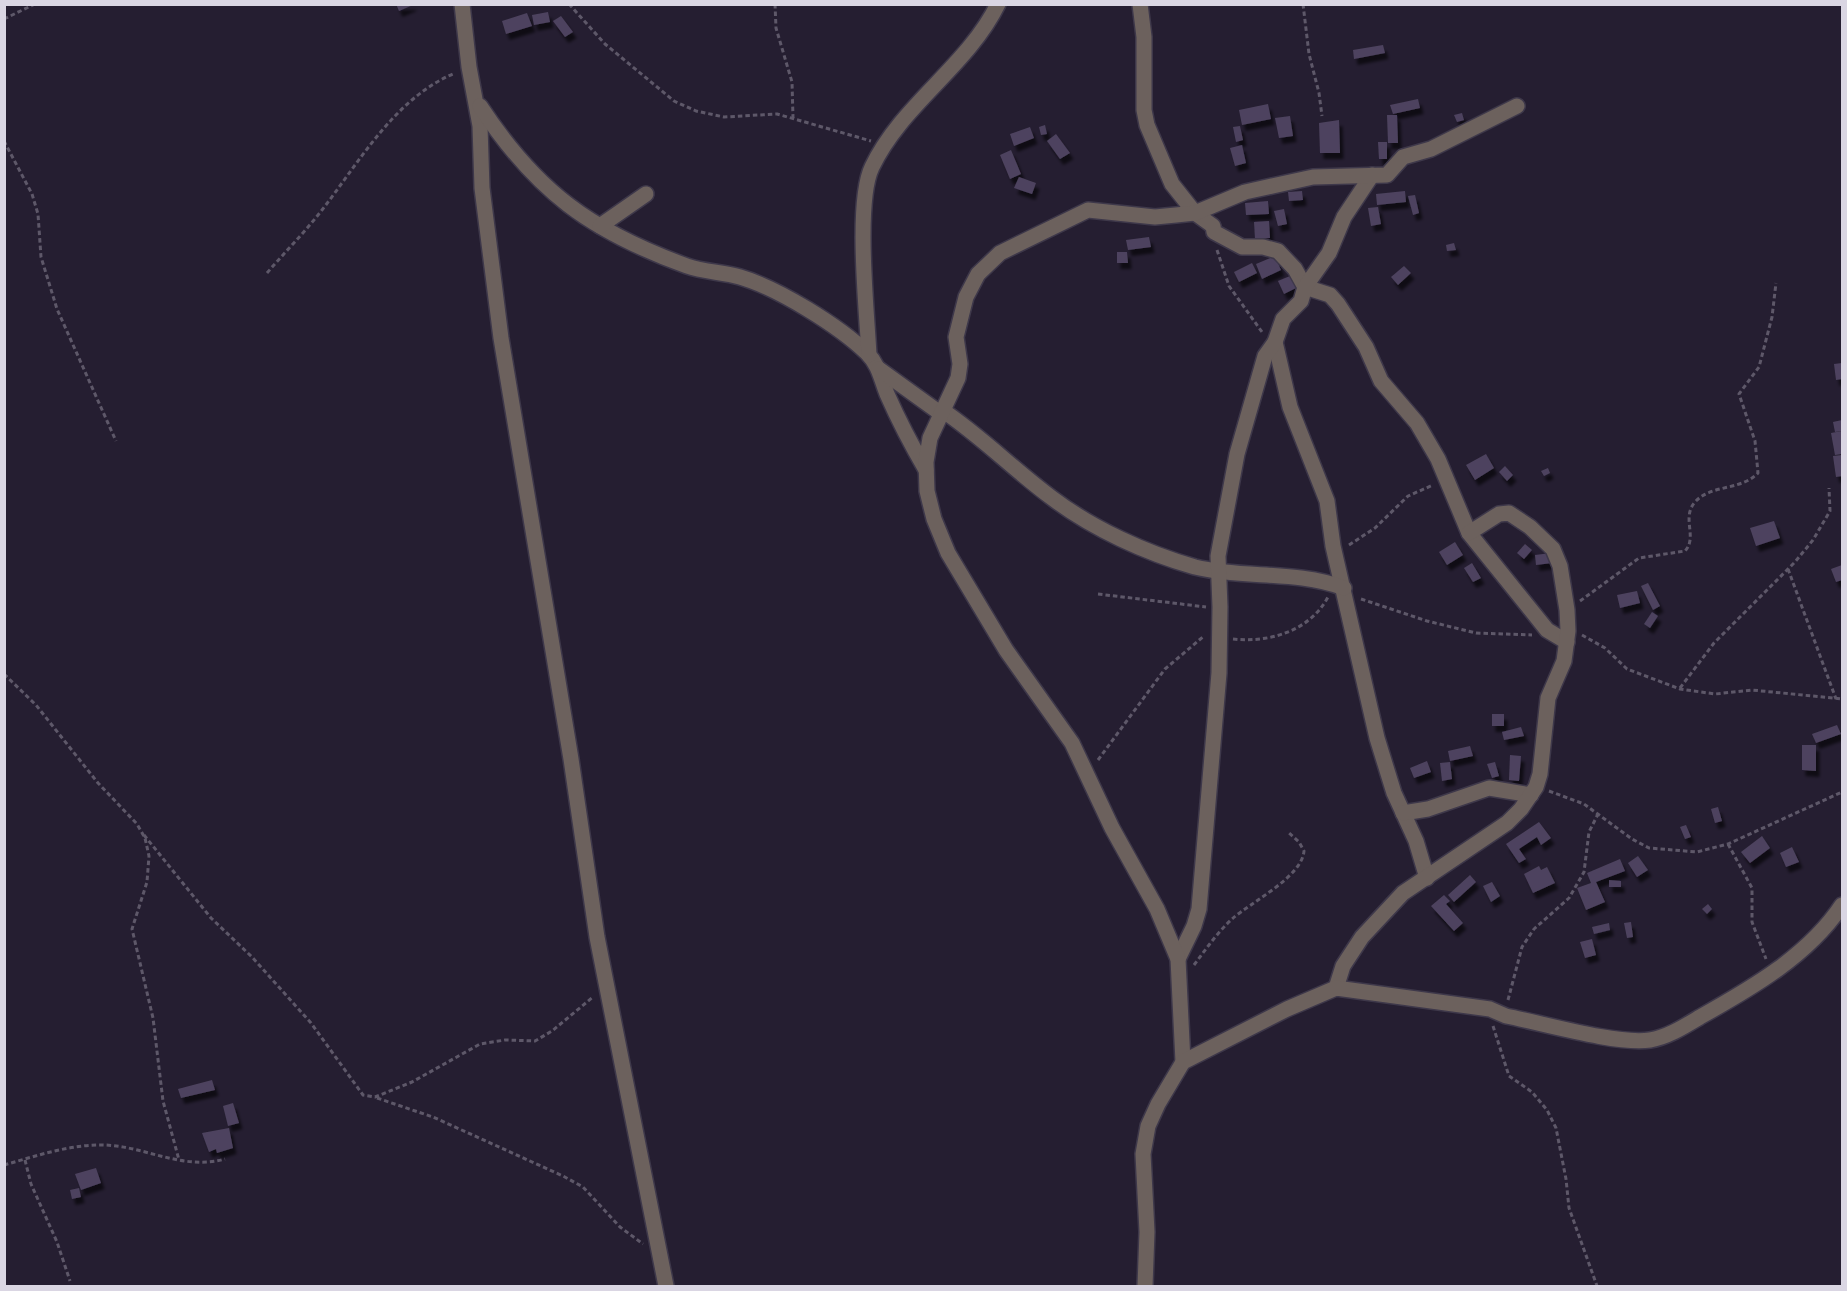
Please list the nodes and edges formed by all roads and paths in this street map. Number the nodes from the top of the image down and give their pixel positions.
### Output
1 (35, 4) edge
2 (462, 4) edge
3 (569, 4) edge
4 (775, 4) edge
5 (998, 4) edge
6 (1140, 4) edge
7 (1303, 4) edge
8 (4, 18) edge
9 (469, 67) junction
10 (475, 99) junction
11 (1518, 106) dead end
12 (1322, 116) dead end
13 (793, 118) junction
14 (4, 141) edge
15 (885, 145) junction
16 (1372, 175) junction
17 (646, 194) dead end
18 (1195, 213) junction
19 (600, 226) junction
20 (1214, 232) junction
21 (267, 273) dead end
22 (1776, 283) dead end
23 (1305, 287) junction
24 (1274, 344) junction
25 (868, 355) junction
26 (879, 369) junction
27 (941, 412) junction
28 (116, 441) dead end
29 (926, 470) junction
30 (1447, 481) junction
31 (1829, 488) dead end
32 (1469, 532) junction
33 (1335, 554) junction
34 (1788, 568) junction
35 (1217, 571) junction
36 (1341, 588) junction
37 (1098, 594) dead end
38 (1567, 610) junction
39 (1220, 613) junction
40 (1549, 632) junction
41 (1567, 636) junction
42 (1219, 638) junction
43 (4, 674) edge
44 (1680, 689) junction
45 (1836, 699) junction
46 (1842, 699) edge
47 (1088, 774) junction
48 (1534, 791) junction
49 (1842, 792) edge
50 (1403, 813) junction
51 (1598, 814) junction
52 (1288, 832) dead end
53 (144, 835) junction
54 (1728, 844) junction
55 (1427, 878) junction
56 (1842, 905) edge
57 (1178, 959) junction
58 (1772, 972) junction
59 (607, 986) junction
60 (1179, 986) junction
61 (1336, 988) junction
62 (1490, 1009) junction
63 (1506, 1016) junction
64 (1183, 1062) junction
65 (375, 1097) junction
66 (25, 1159) junction
67 (179, 1160) junction
68 (225, 1160) dead end
69 (4, 1165) edge
70 (661, 1259) junction
71 (70, 1281) dead end
72 (666, 1287) edge
73 (1145, 1287) edge
74 (1597, 1287) edge

1 - 8 path
2 - 9 street
3 - 13 path
4 - 13 path
5 - 15 street
6 - 18 street
7 - 12 path
9 - 10 street
9 - 21 path
10 - 19 street
10 - 59 street
11 - 16 street
13 - 15 path
14 - 28 path
15 - 25 street
16 - 18 street
16 - 23 street
17 - 19 street
18 - 20 street
18 - 27 street
19 - 25 street
20 - 23 street
20 - 24 path
22 - 38 path
23 - 24 street
23 - 30 street
24 - 33 street
24 - 35 street
25 - 26 street
26 - 27 street
26 - 29 street
27 - 29 street
27 - 35 street
29 - 47 street
30 - 32 street
30 - 33 path
31 - 34 path
32 - 38 street
32 - 40 street
33 - 36 street
34 - 44 path
34 - 45 path
35 - 36 street
35 - 39 street
36 - 40 path
36 - 42 path
36 - 50 street
37 - 39 path
38 - 41 street
39 - 42 street
39 - 47 path
40 - 41 street
41 - 44 path
41 - 48 street
42 - 57 street
43 - 53 path
44 - 45 path
45 - 46 path
47 - 57 street
48 - 50 street
48 - 51 path
48 - 55 street
49 - 54 path
50 - 55 street
51 - 54 path
51 - 63 path
52 - 60 path
53 - 65 path
53 - 67 path
54 - 58 path
55 - 61 street
56 - 58 street
57 - 60 street
58 - 63 street
59 - 65 path
59 - 70 street
60 - 64 street
61 - 62 street
61 - 64 street
62 - 63 street
62 - 74 path
64 - 73 street
65 - 70 path
66 - 67 path
66 - 69 path
66 - 71 path
67 - 68 path
70 - 72 street

